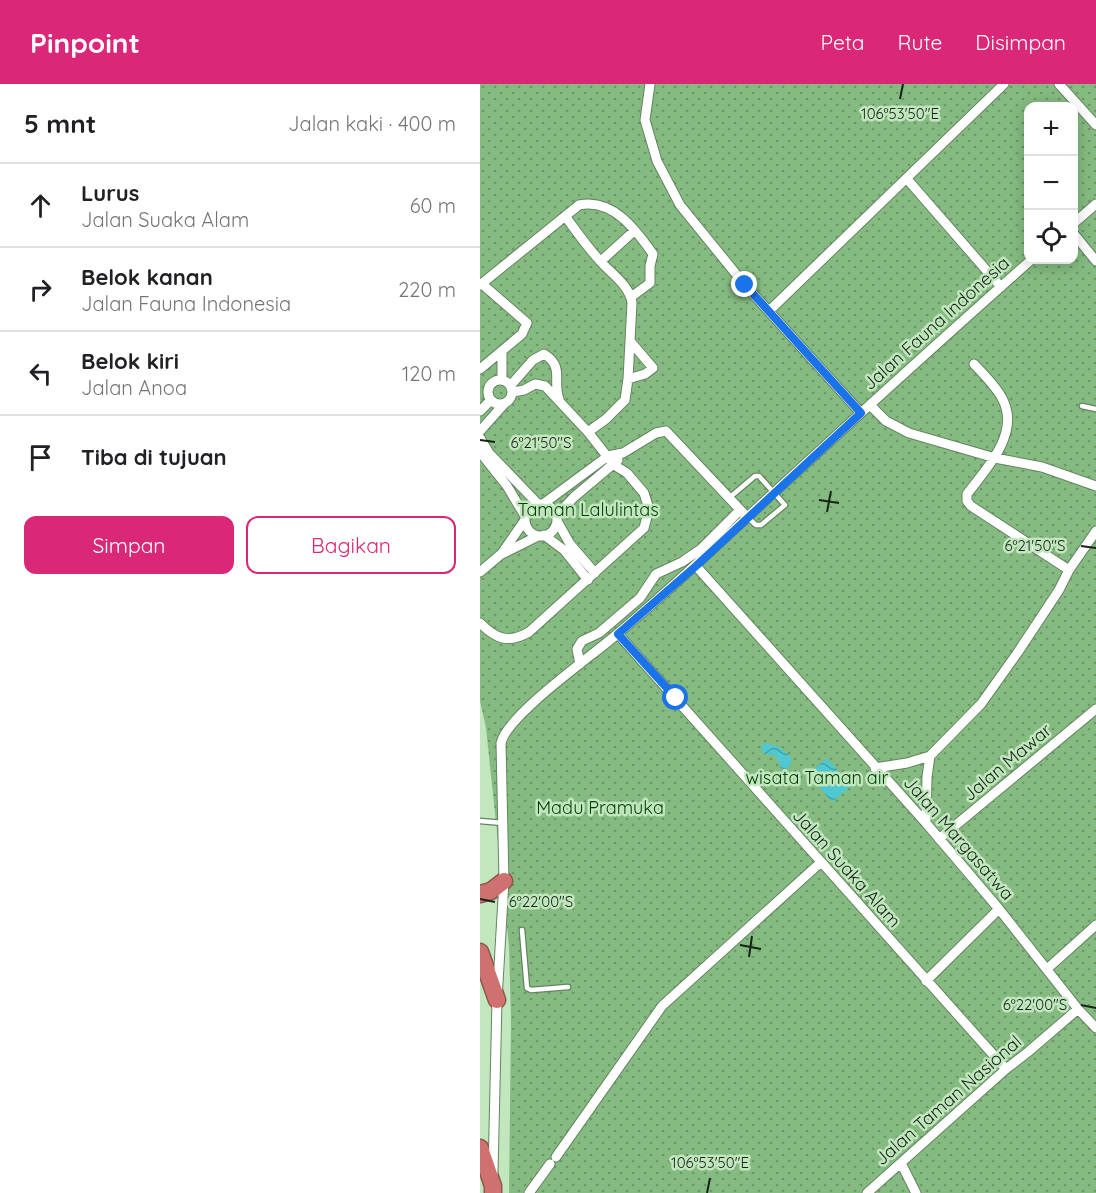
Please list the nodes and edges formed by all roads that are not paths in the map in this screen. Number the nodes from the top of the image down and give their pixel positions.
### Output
1 (650, 84) edge
2 (1004, 84) edge
3 (1059, 84) edge
4 (1096, 125) edge
5 (907, 179) junction
6 (1096, 204) edge
7 (566, 216) junction
8 (1078, 219) edge
9 (634, 231) junction
10 (1078, 239) edge
11 (600, 261) junction
12 (1096, 261) edge
13 (1027, 264) edge
14 (481, 284) edge
15 (1001, 287) junction
16 (631, 297) junction
17 (769, 311) junction
18 (630, 340) junction
19 (502, 352) junction
20 (974, 364) dead end
21 (480, 369) edge
22 (628, 379) junction
23 (508, 385) junction
24 (491, 400) junction
25 (560, 401) junction
26 (505, 403) junction
27 (870, 405) junction
28 (1082, 406) dead end
29 (1096, 409) edge
30 (480, 411) edge
31 (861, 413) junction
32 (480, 431) edge
33 (588, 432) junction
34 (480, 438) edge
35 (480, 452) edge
36 (623, 453) junction
37 (608, 456) junction
38 (995, 458) junction
39 (614, 465) junction
40 (1093, 485) edge
41 (774, 492) junction
42 (729, 498) junction
43 (541, 504) junction
44 (743, 514) junction
45 (525, 518) junction
46 (557, 518) junction
47 (1096, 531) edge
48 (541, 535) junction
49 (500, 555) junction
50 (696, 566) junction
51 (1069, 570) junction
52 (480, 572) edge
53 (591, 576) junction
54 (480, 623) edge
55 (618, 634) junction
56 (580, 664) junction
57 (1096, 709) edge
58 (930, 756) junction
59 (875, 768) junction
60 (480, 821) edge
61 (503, 823) junction
62 (926, 823) junction
63 (939, 839) junction
64 (820, 863) junction
65 (504, 881) junction
66 (480, 894) edge
67 (999, 909) junction
68 (1096, 925) edge
69 (522, 930) dead end
70 (480, 952) edge
71 (1047, 969) junction
72 (926, 981) junction
73 (568, 987) dead end
74 (497, 1000) junction
75 (1078, 1009) junction
76 (1096, 1028) edge
77 (1006, 1069) junction
78 (480, 1148) edge
79 (901, 1163) junction
80 (493, 1190) edge
81 (529, 1193) edge
82 (867, 1193) edge
83 (916, 1193) edge

1 - 17 street
2 - 5 street
3 - 4 street
5 - 15 street
5 - 17 street
6 - 8 street
7 - 9 street
7 - 11 street
7 - 14 street
9 - 11 street
9 - 16 street
10 - 12 street
11 - 16 street
13 - 15 street, Jalan Fauna Indonesia
14 - 19 street
15 - 27 street, Jalan Fauna Indonesia
16 - 18 street
17 - 31 street
18 - 22 street
18 - 22 street
19 - 21 street
19 - 23 street
20 - 38 street
22 - 33 street
23 - 24 street
23 - 25 street
23 - 25 street
23 - 26 street
24 - 26 street
24 - 30 street
25 - 33 street
26 - 32 street
27 - 31 street, Jalan Fauna Indonesia
27 - 38 street
28 - 29 lane
31 - 41 street, Jalan Fauna Indonesia
33 - 37 street
34 - 43 street
35 - 45 street
36 - 37 street
36 - 39 street
36 - 42 street
37 - 39 street
37 - 43 street
38 - 40 street
38 - 51 street
39 - 46 street
39 - 53 street
41 - 42 lane
41 - 44 street, Jalan Fauna Indonesia
41 - 44 lane
42 - 44 street
43 - 45 street
43 - 46 street
44 - 50 street, Jalan Fauna Indonesia
44 - 56 street
45 - 48 street
45 - 49 street
46 - 48 street
46 - 53 street
47 - 51 street
48 - 49 street
48 - 53 street
49 - 52 street
50 - 55 street, Jalan Fauna Indonesia
50 - 59 street, Jalan Margasatwa
51 - 58 street
53 - 54 street
55 - 56 street, Jalan Fauna Indonesia
55 - 64 street, Jalan Suaka Alam
56 - 61 street, Jalan Fauna Indonesia
57 - 63 street, Jalan Mawar
58 - 59 street
58 - 62 street
59 - 62 street, Jalan Margasatwa
60 - 61 lane
61 - 65 street, Jalan Fauna Indonesia
62 - 63 street, Jalan Margasatwa
63 - 67 street, Jalan Margasatwa
64 - 72 street, Jalan Suaka Alam
64 - 81 street
65 - 66 highway
65 - 74 street, Jalan Fauna Indonesia
67 - 71 street, Jalan Margasatwa
67 - 72 street
68 - 71 street
69 - 73 lane
70 - 74 highway
71 - 75 street, Jalan Margasatwa
72 - 77 street, Jalan Suaka Alam
74 - 80 street, Jalan Fauna Indonesia
75 - 76 street, Jalan Margasatwa
75 - 77 street, Jalan Taman Nasional
77 - 79 street, Jalan Taman Nasional
78 - 80 highway
79 - 82 street, Jalan Taman Nasional
79 - 83 street

